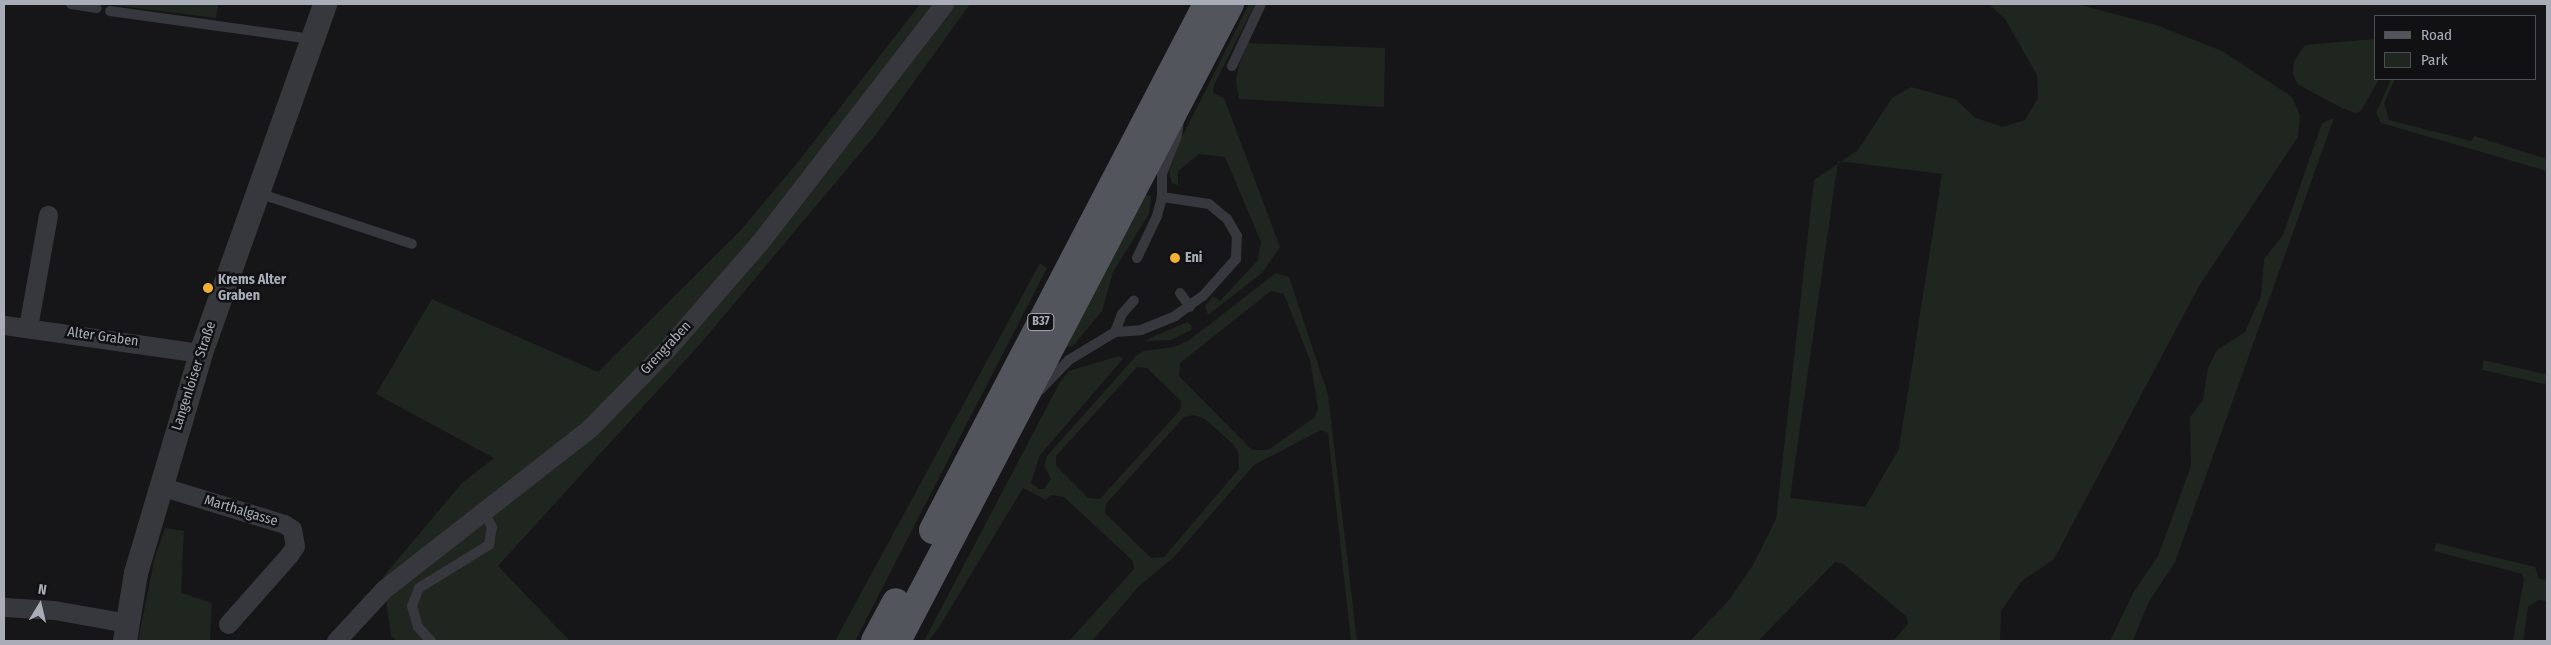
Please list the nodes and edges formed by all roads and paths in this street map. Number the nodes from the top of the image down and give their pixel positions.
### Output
1 (71, 4) edge
2 (325, 4) edge
3 (944, 4) edge
4 (1207, 4) edge
5 (1230, 4) edge
6 (1261, 4) edge
7 (97, 8) dead end
8 (110, 11) dead end
9 (312, 39) junction
10 (1232, 66) dead end
11 (1181, 99) junction
12 (257, 193) junction
13 (1162, 197) junction
14 (48, 215) dead end
15 (412, 244) dead end
16 (1137, 258) dead end
17 (1180, 293) dead end
18 (1134, 300) dead end
19 (1190, 306) junction
20 (4, 325) edge
21 (28, 327) junction
22 (1115, 332) junction
23 (201, 353) junction
24 (1012, 423) junction
25 (160, 486) junction
26 (483, 510) junction
27 (4, 607) edge
28 (228, 624) dead end
29 (126, 632) edge
30 (336, 641) edge
31 (431, 641) edge
32 (875, 641) edge
33 (897, 641) edge

1 - 7 lane
2 - 9 street, Langenloiser Straße
3 - 26 street, Grengraben
4 - 32 main road, B37
5 - 11 main road, B37
6 - 10 lane
8 - 9 lane
9 - 12 street, Langenloiser Straße
11 - 13 lane
11 - 24 main road, B37
12 - 15 lane
12 - 23 street, Langenloiser Straße
13 - 16 lane
13 - 19 lane
14 - 21 street
17 - 19 lane
18 - 22 lane
19 - 22 lane
20 - 21 street, Alter Graben
21 - 23 street, Alter Graben
22 - 24 lane
23 - 25 street, Langenloiser Straße
24 - 33 main road, B37
25 - 28 street, Marthalgasse
25 - 29 street, Langenloiser Straße
26 - 30 street, Grengraben
26 - 31 lane
27 - 29 street

